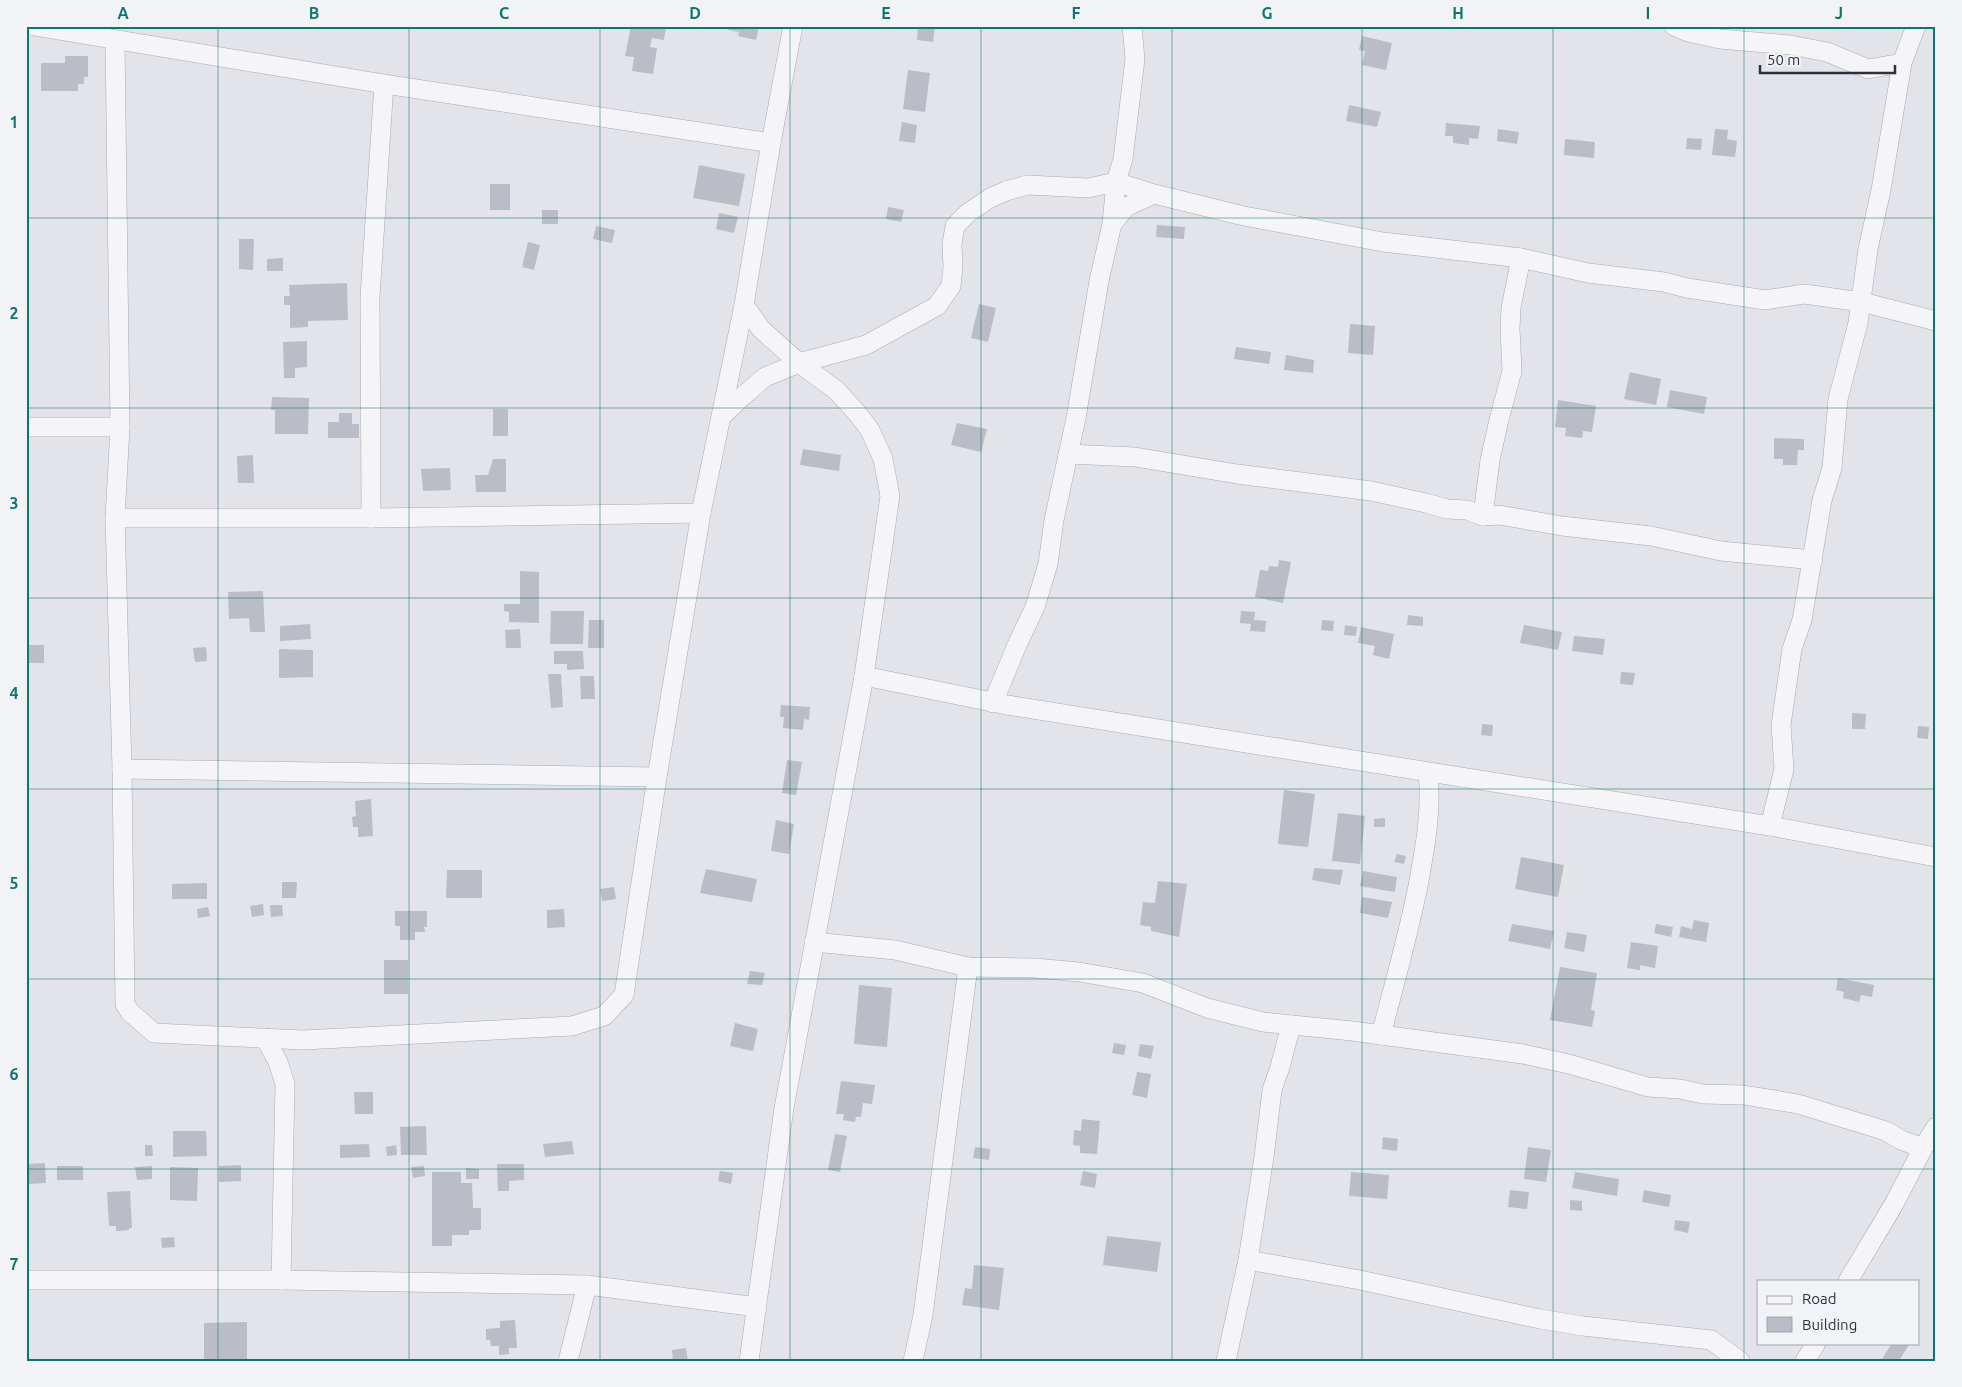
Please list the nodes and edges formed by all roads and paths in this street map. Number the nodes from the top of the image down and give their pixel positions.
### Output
1 (34, 26) edge
2 (793, 26) edge
3 (1132, 26) edge
4 (1674, 26) edge
5 (1916, 26) edge
6 (115, 40) junction
7 (1902, 64) junction
8 (384, 84) junction
9 (771, 143) junction
10 (1116, 182) junction
11 (1154, 194) junction
12 (1112, 224) junction
13 (1521, 258) junction
14 (1862, 302) junction
15 (744, 306) junction
16 (1936, 321) edge
17 (798, 363) junction
18 (721, 417) junction
19 (26, 427) edge
20 (120, 427) junction
21 (1068, 454) junction
22 (701, 513) junction
23 (1483, 516) junction
24 (115, 518) junction
25 (371, 518) junction
26 (1813, 560) junction
27 (864, 676) junction
28 (993, 702) junction
29 (122, 770) junction
30 (1428, 772) junction
31 (657, 777) junction
32 (1770, 826) junction
33 (1936, 857) edge
34 (814, 942) junction
35 (968, 967) junction
36 (1291, 1025) junction
37 (1381, 1035) junction
38 (265, 1038) junction
39 (1936, 1126) edge
40 (1922, 1148) junction
41 (1248, 1260) junction
42 (26, 1280) edge
43 (282, 1280) junction
44 (1849, 1280) edge
45 (587, 1285) junction
46 (757, 1307) junction
47 (1815, 1344) edge
48 (568, 1361) edge
49 (749, 1361) edge
50 (913, 1361) edge
51 (1226, 1361) edge
52 (1740, 1361) edge
53 (1805, 1361) edge

1 - 6 street
2 - 9 street
3 - 10 street
4 - 7 street
5 - 7 street
6 - 8 street
6 - 20 street
7 - 14 street
8 - 9 street
8 - 25 street
9 - 15 street
10 - 11 street
10 - 12 street
10 - 17 street
11 - 12 street
11 - 13 street
12 - 21 street
13 - 14 street
13 - 23 street
14 - 16 street
14 - 26 street
15 - 17 street
15 - 18 street
17 - 18 street
17 - 27 street
18 - 22 street
19 - 20 street
20 - 24 street
21 - 23 street
21 - 28 street
22 - 25 street
22 - 31 street
23 - 26 street
24 - 25 street
24 - 29 street
26 - 32 street
27 - 28 street
27 - 34 street
28 - 30 street
29 - 31 street
29 - 38 street
30 - 32 street
30 - 37 street
31 - 38 street
32 - 33 street
34 - 35 street
34 - 46 street
35 - 36 street
35 - 50 street
36 - 37 street
36 - 41 street
37 - 40 street
38 - 43 street
39 - 40 street
40 - 44 street
41 - 51 street
41 - 52 street
42 - 43 street
43 - 45 street
45 - 46 street
45 - 48 street
46 - 49 street
47 - 53 street

